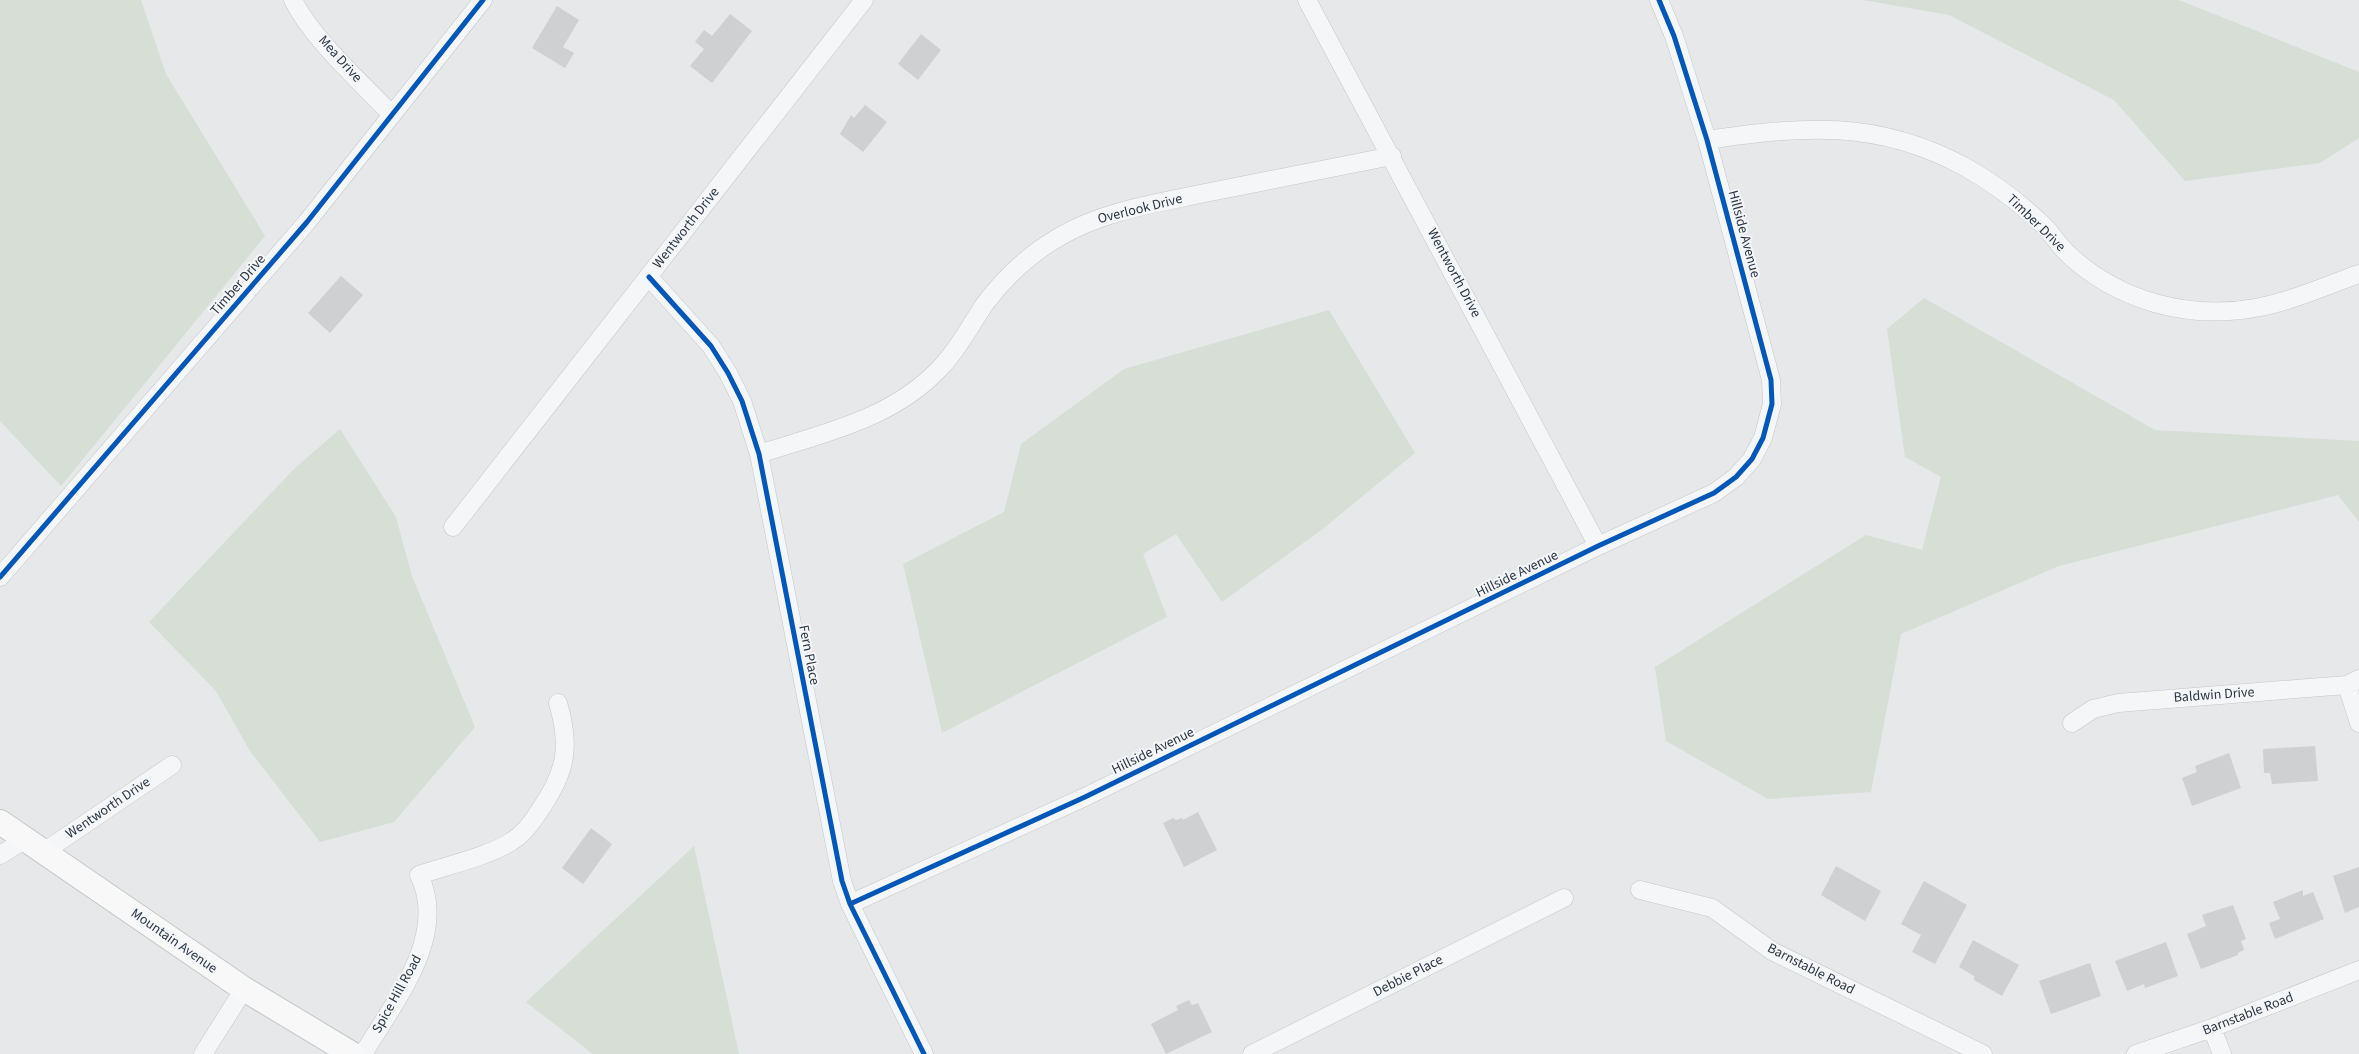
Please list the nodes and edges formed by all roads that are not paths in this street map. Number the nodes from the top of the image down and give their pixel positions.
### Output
1 (293, 0) edge
2 (483, 0) edge
3 (864, 0) edge
4 (1307, 0) edge
5 (1659, 0) edge
6 (392, 115) junction
7 (1707, 140) junction
8 (1392, 156) junction
9 (2359, 274) edge
10 (649, 277) junction
11 (759, 454) junction
12 (452, 527) dead end
13 (1598, 546) junction
14 (0, 576) edge
15 (2353, 682) edge
16 (558, 703) dead end
17 (2072, 723) dead end
18 (2359, 723) edge
19 (172, 765) dead end
20 (0, 822) edge
21 (35, 845) junction
22 (0, 855) edge
23 (1640, 890) dead end
24 (1564, 898) dead end
25 (850, 904) junction
26 (2359, 970) edge
27 (244, 989) junction
28 (2212, 1028) junction
29 (203, 1054) edge
30 (352, 1054) edge
31 (363, 1054) edge
32 (924, 1054) edge
33 (1252, 1054) edge
34 (1983, 1054) edge
35 (2136, 1054) edge
36 (2222, 1054) edge

1 - 6 street, Mea Drive
2 - 6 street, Timber Drive
3 - 10 street, Wentworth Drive
4 - 8 street, Wentworth Drive
5 - 7 street, Hillside Avenue
6 - 14 street, Timber Drive
7 - 9 street, Timber Drive
7 - 13 street, Hillside Avenue
8 - 11 street, Overlook Drive
8 - 13 street, Wentworth Drive
10 - 11 street, Fern Place
10 - 12 street, Wentworth Drive
11 - 25 street, Fern Place
13 - 25 street, Hillside Avenue
15 - 17 street, Baldwin Drive
15 - 18 street
16 - 31 street, Spice Hill Road
19 - 21 street, Wentworth Drive
20 - 21 main road, Mountain Avenue
21 - 22 street, Wentworth Drive
21 - 27 main road, Mountain Avenue
23 - 34 street, Barnstable Road
24 - 33 street, Debbie Place
25 - 32 street, Fern Place
26 - 28 street, Barnstable Road
27 - 29 street
27 - 30 main road, Mountain Avenue
28 - 35 street, Barnstable Road
28 - 36 street

